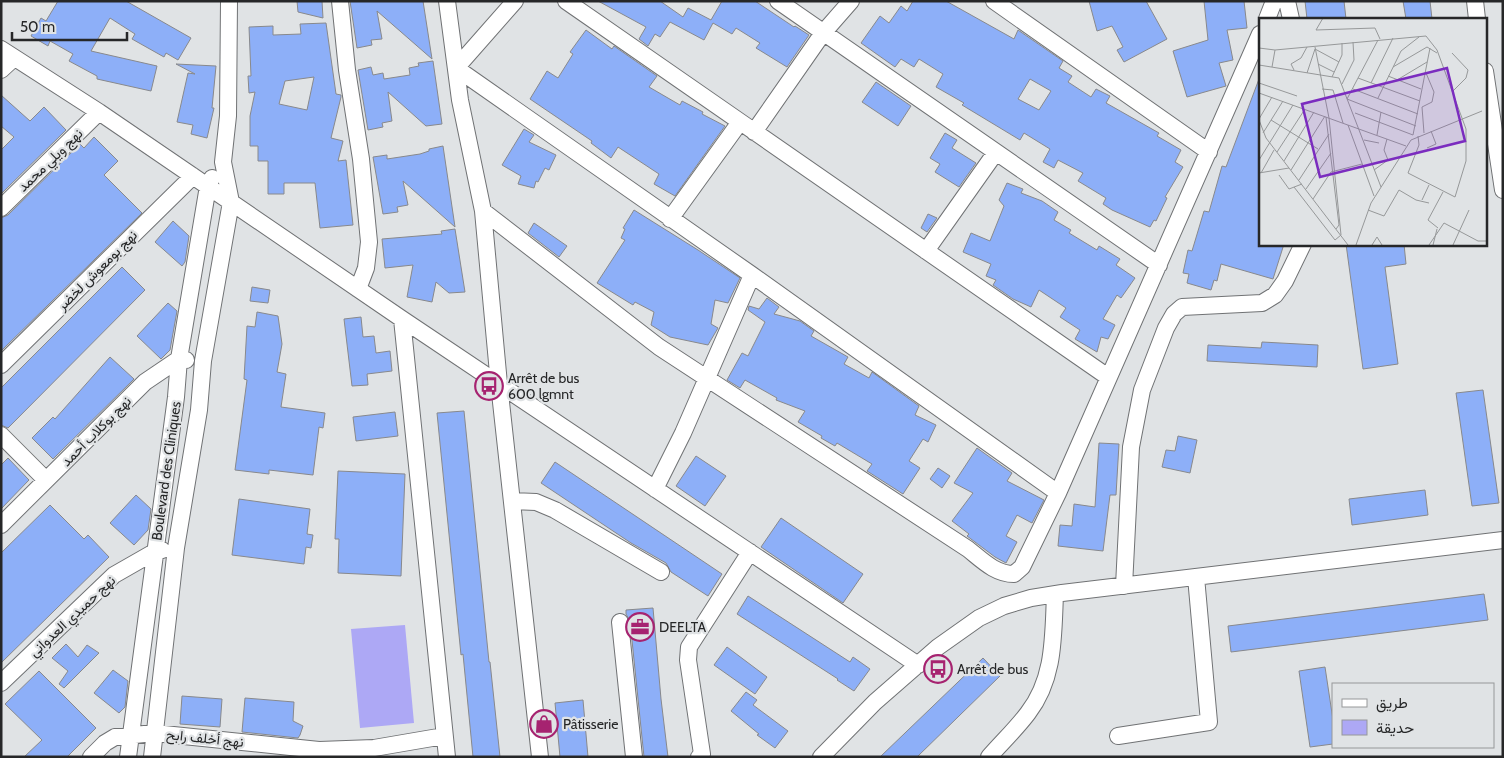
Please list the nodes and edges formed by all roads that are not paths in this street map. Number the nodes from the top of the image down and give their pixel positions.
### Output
1 (229, 1) edge
2 (340, 1) edge
3 (447, 1) edge
4 (514, 1) edge
5 (566, 1) edge
6 (778, 1) edge
7 (851, 1) edge
8 (994, 1) edge
9 (1274, 1) edge
10 (1287, 1) edge
11 (1475, 1) edge
12 (1267, 18) edge
13 (1291, 18) edge
14 (1478, 18) edge
15 (823, 33) junction
16 (1259, 36) edge
17 (8, 53) edge
18 (456, 68) junction
19 (1, 70) edge
20 (1486, 78) edge
21 (100, 112) junction
22 (740, 122) junction
23 (754, 132) junction
24 (996, 152) junction
25 (1209, 152) junction
26 (223, 162) junction
27 (194, 176) junction
28 (208, 186) junction
29 (1503, 190) edge
30 (231, 202) junction
31 (1, 208) edge
32 (483, 211) junction
33 (670, 218) junction
34 (1303, 245) edge
35 (926, 251) junction
36 (1159, 265) junction
37 (752, 275) junction
38 (358, 289) junction
39 (402, 319) junction
40 (179, 360) junction
41 (203, 361) junction
42 (1, 365) edge
43 (1108, 377) junction
44 (706, 378) junction
45 (499, 384) junction
46 (1, 435) edge
47 (46, 480) junction
48 (655, 488) junction
49 (1058, 493) junction
50 (512, 501) junction
51 (1, 525) edge
52 (1503, 540) edge
53 (176, 548) junction
54 (156, 551) junction
55 (750, 552) junction
56 (661, 572) dead end
57 (1196, 577) junction
58 (1124, 586) junction
59 (1055, 594) junction
60 (620, 622) dead end
61 (918, 664) junction
62 (1, 683) edge
63 (154, 733) junction
64 (130, 735) junction
65 (444, 736) junction
66 (1118, 736) dead end
67 (91, 757) edge
68 (128, 757) edge
69 (152, 757) edge
70 (447, 757) edge
71 (540, 757) edge
72 (634, 757) edge
73 (699, 757) edge
74 (821, 757) edge
75 (989, 757) edge

1 - 26 street
2 - 38 street
3 - 18 street
4 - 18 street
5 - 22 street
6 - 15 street
7 - 15 street
8 - 25 street
9 - 12 street
10 - 13 street
11 - 14 street
15 - 23 street
15 - 24 street
16 - 25 street
17 - 19 street
17 - 21 street
18 - 32 street
18 - 33 street
20 - 29 street
21 - 27 street
21 - 31 street, نهج ويلي محمد
22 - 23 street
22 - 33 street
23 - 35 street
24 - 35 street
24 - 36 street
25 - 36 street
26 - 28 street
26 - 30 street
27 - 28 street
27 - 42 street, نهج بومعوش لخضر
28 - 30 street
28 - 40 street, Boulevard des Cliniques
30 - 38 street
30 - 41 street, Boulevard des Cliniques
32 - 44 street
32 - 45 street
33 - 37 street
34 - 58 street
35 - 43 street
36 - 43 street
37 - 44 street
37 - 49 street
38 - 39 street
39 - 45 street
39 - 65 street
40 - 41 street
40 - 47 street, نهج بوكلاب أحمد
40 - 54 street, Boulevard des Cliniques
41 - 53 street, Boulevard des Cliniques
43 - 49 street
44 - 48 street
44 - 49 street
45 - 48 street
45 - 50 street
46 - 47 street
47 - 51 street, نهج بوكلاب أحمد
48 - 55 street
50 - 56 street
50 - 71 street
52 - 57 street
53 - 54 street, نهج حميدي العدواني
53 - 63 street, Boulevard des Cliniques
54 - 62 street, نهج حميدي العدواني
54 - 64 street, Boulevard des Cliniques
55 - 61 street
55 - 73 street
57 - 58 street
57 - 66 street
58 - 59 street
59 - 61 street
59 - 75 street
60 - 72 street
61 - 74 street
63 - 64 street, نهج أخلف رابح
63 - 65 street, نهج أخلف رابح
63 - 69 street, Boulevard des Cliniques
64 - 67 street, نهج أخلف رابح
64 - 68 street, Boulevard des Cliniques
65 - 70 street

